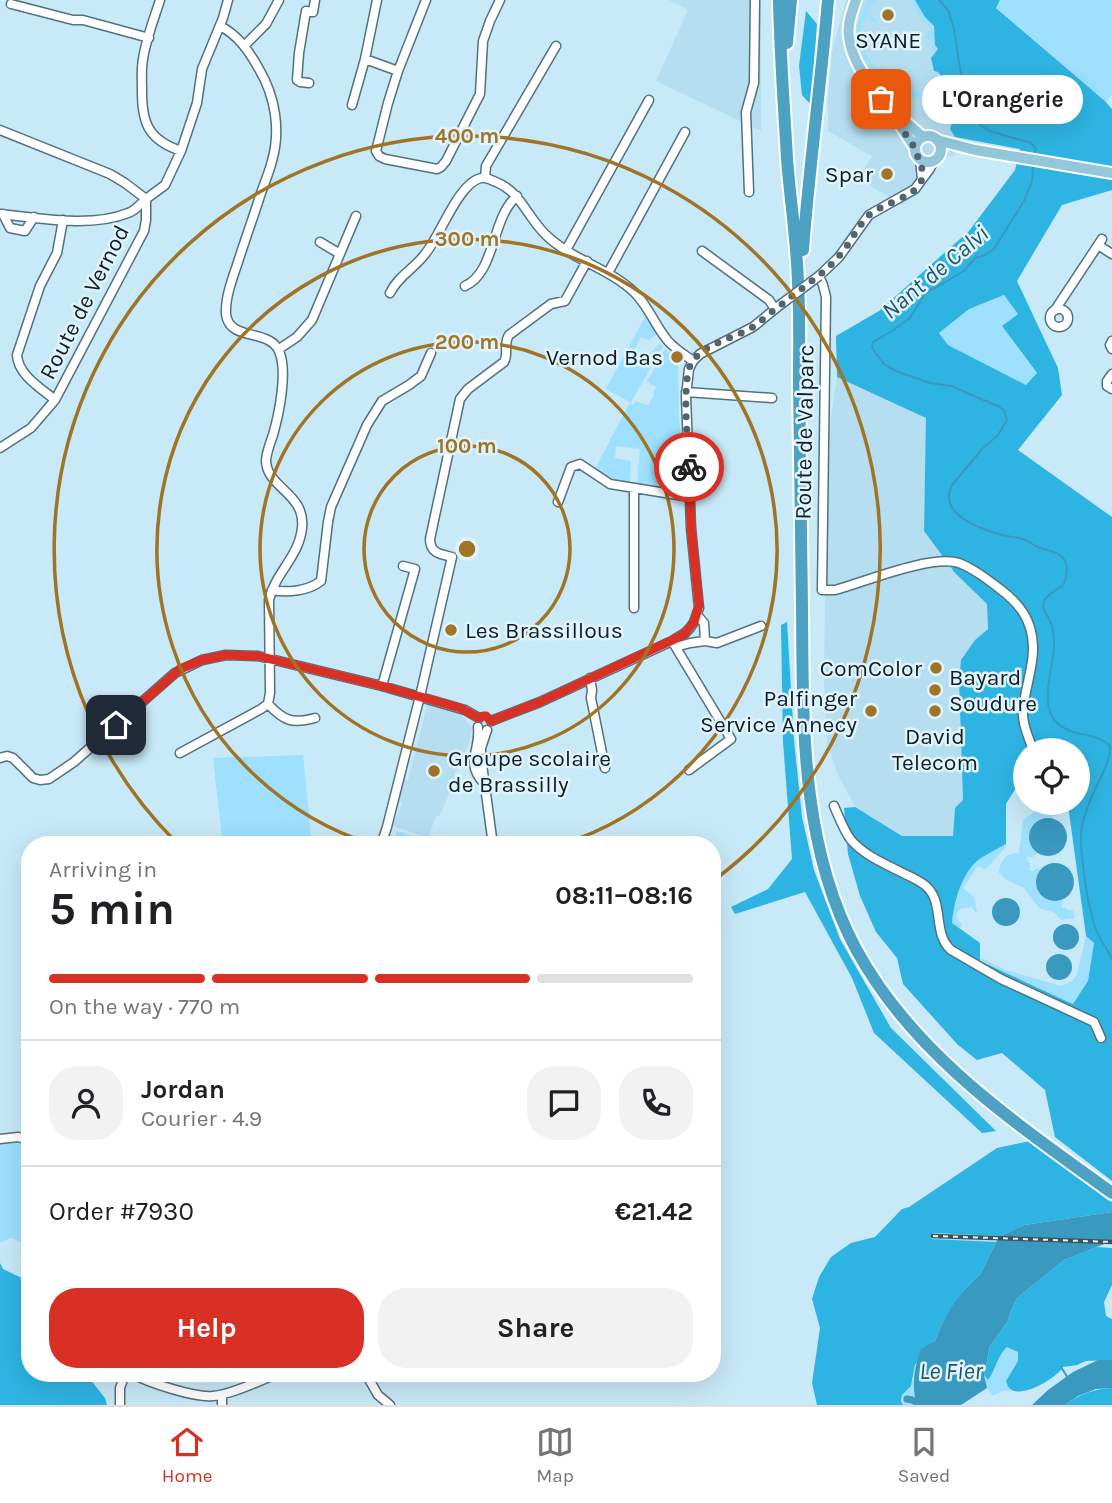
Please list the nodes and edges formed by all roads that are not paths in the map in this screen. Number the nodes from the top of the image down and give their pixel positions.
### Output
1 (160, 0) edge
2 (228, 0) edge
3 (279, 0) edge
4 (315, 0) edge
5 (377, 0) edge
6 (426, 0) edge
7 (500, 0) edge
8 (755, 0) edge
9 (779, 0) edge
10 (791, 0) edge
11 (828, 0) edge
12 (857, 2) edge
13 (11, 4) dead end
14 (220, 26) junction
15 (149, 38) junction
16 (244, 46) junction
17 (556, 46) dead end
18 (365, 59) junction
19 (861, 69) junction
20 (398, 71) junction
21 (309, 83) dead end
22 (649, 100) dead end
23 (352, 105) dead end
24 (0, 130) edge
25 (685, 132) dead end
26 (786, 134) junction
27 (923, 137) junction
28 (937, 140) junction
29 (975, 150) junction
30 (181, 151) junction
31 (918, 153) junction
32 (937, 157) junction
33 (1112, 173) edge
34 (485, 178) junction
35 (922, 179) junction
36 (749, 192) dead end
37 (517, 196) junction
38 (146, 199) junction
39 (2, 214) edge
40 (356, 216) dead end
41 (34, 217) junction
42 (62, 220) junction
43 (320, 243) dead end
44 (566, 250) junction
45 (702, 251) dead end
46 (340, 254) junction
47 (1112, 254) edge
48 (587, 261) junction
49 (608, 273) junction
50 (819, 276) junction
51 (464, 286) dead end
52 (390, 293) dead end
53 (778, 307) junction
54 (799, 310) junction
55 (1055, 310) dead end
56 (1112, 341) edge
57 (279, 349) junction
58 (1112, 349) edge
59 (431, 353) dead end
60 (694, 361) junction
61 (1112, 374) edge
62 (1112, 390) edge
63 (686, 392) junction
64 (772, 398) dead end
65 (55, 400) junction
66 (0, 448) edge
67 (634, 488) junction
68 (690, 497) junction
69 (558, 502) dead end
70 (404, 566) dead end
71 (272, 590) junction
72 (634, 608) dead end
73 (697, 615) junction
74 (761, 626) dead end
75 (705, 641) junction
76 (674, 644) junction
77 (270, 659) junction
78 (590, 678) junction
79 (382, 686) junction
80 (420, 696) junction
81 (268, 704) junction
82 (315, 718) dead end
83 (484, 724) junction
84 (1029, 738) edge
85 (180, 753) dead end
86 (0, 758) edge
87 (605, 768) dead end
88 (689, 770) dead end
89 (834, 806) dead end
90 (384, 836) edge
91 (492, 836) edge
92 (1101, 1038) dead end
93 (21, 1138) edge
94 (0, 1139) edge
95 (1112, 1193) edge
96 (122, 1382) edge
97 (153, 1382) edge
98 (255, 1382) edge
99 (371, 1382) edge
100 (222, 1395) junction
101 (120, 1405) edge
102 (222, 1405) edge
103 (390, 1405) edge

1 - 15 street
2 - 14 street
3 - 16 street
4 - 21 street
5 - 18 street
6 - 20 street
7 - 20 street
8 - 36 street
9 - 26 highway
10 - 26 highway
11 - 54 highway
12 - 19 main road
13 - 15 street
14 - 16 street
14 - 30 street
15 - 30 street
16 - 57 street
17 - 34 street
18 - 20 street
18 - 23 street
19 - 27 main road
19 - 31 main road
22 - 44 street
24 - 38 street
25 - 49 street
26 - 54 highway
27 - 28 main road
27 - 31 main road
28 - 29 main road
28 - 32 main road
29 - 32 main road
29 - 33 main road
30 - 38 street
31 - 32 main road
31 - 35 street
32 - 35 street
34 - 37 street
34 - 52 street
35 - 50 street
37 - 44 street
37 - 51 street
38 - 42 street
38 - 65 street, Route de Vernod
39 - 41 street
39 - 41 street
40 - 46 street
41 - 42 street
42 - 65 street
43 - 46 street
44 - 48 street
45 - 53 street
46 - 57 street
47 - 55 street
48 - 49 street
48 - 80 street
49 - 60 street
50 - 53 street, bridge
50 - 84 street, Route de Valparc
53 - 60 street
54 - 95 highway
56 - 58 street
57 - 71 street
59 - 71 street
60 - 63 street
61 - 62 street
63 - 64 street
63 - 68 street
65 - 66 street, Route de Vernod
67 - 68 street
67 - 69 street
67 - 72 street
68 - 73 street
70 - 79 street
71 - 77 street
73 - 75 street
73 - 76 street
74 - 75 street
75 - 76 street
76 - 78 street
76 - 88 street
77 - 79 street
77 - 81 street
77 - 86 street
78 - 83 street
78 - 87 street
79 - 80 street
80 - 83 street
80 - 90 street
81 - 82 street
81 - 85 street
83 - 91 street
89 - 92 street
93 - 94 street
96 - 101 street
97 - 100 street
98 - 100 street
99 - 103 street
100 - 102 street

